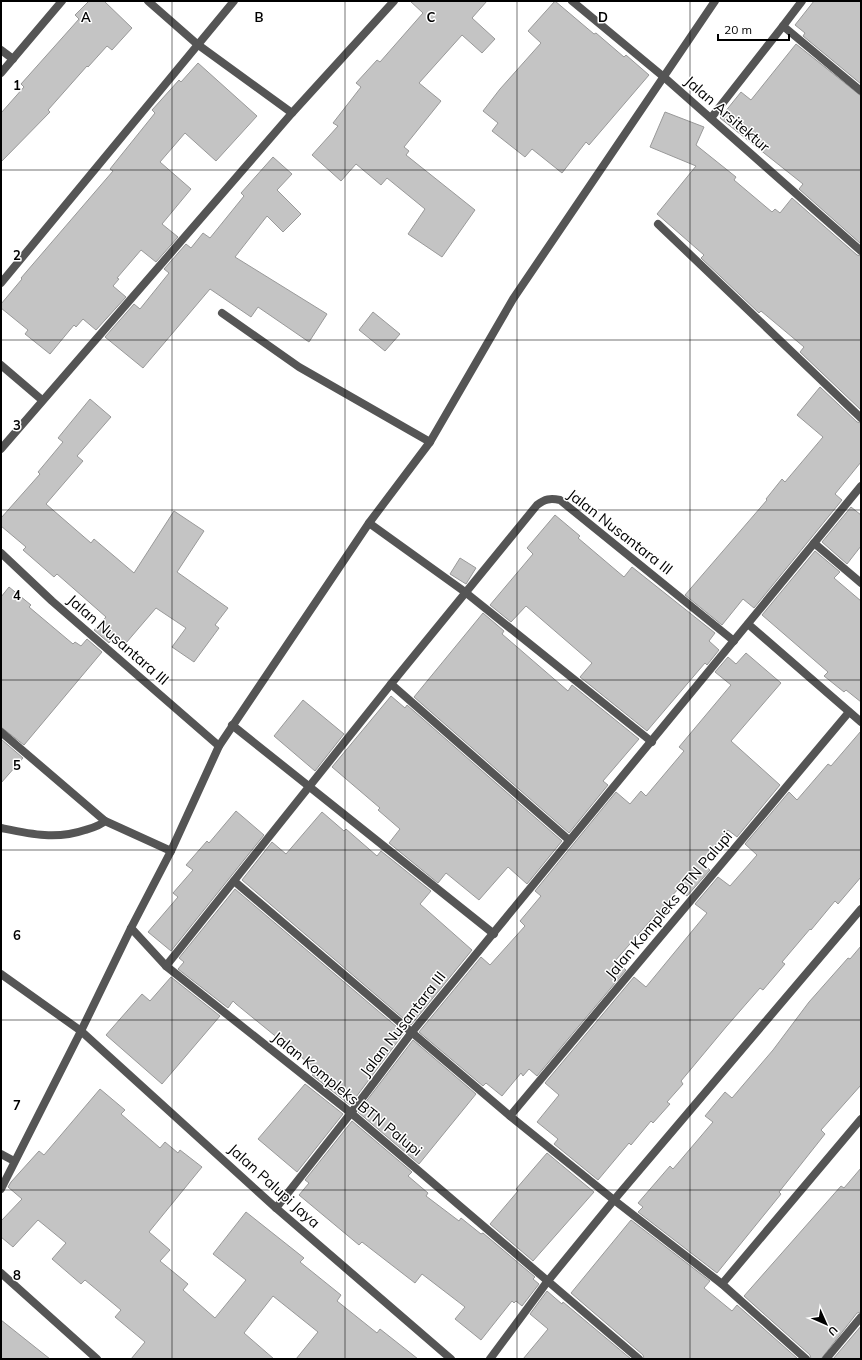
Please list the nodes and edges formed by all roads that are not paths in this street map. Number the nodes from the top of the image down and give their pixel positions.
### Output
1 (62, 1) edge
2 (148, 1) edge
3 (234, 1) edge
4 (394, 1) edge
5 (572, 1) edge
6 (715, 1) edge
7 (802, 1) edge
8 (783, 26) junction
9 (197, 44) junction
10 (1, 50) edge
11 (13, 59) junction
12 (1, 73) edge
13 (665, 78) junction
14 (861, 91) edge
15 (292, 113) junction
16 (711, 118) junction
17 (658, 224) dead end
18 (861, 251) edge
19 (1, 283) edge
20 (222, 313) dead end
21 (1, 365) edge
22 (42, 400) junction
23 (861, 418) edge
24 (430, 442) junction
25 (1, 449) edge
26 (861, 486) edge
27 (369, 523) junction
28 (814, 543) junction
29 (1, 553) edge
30 (861, 582) edge
31 (465, 592) junction
32 (748, 624) junction
33 (734, 641) junction
34 (391, 684) junction
35 (849, 712) junction
36 (861, 722) edge
37 (232, 725) junction
38 (1, 732) edge
39 (652, 742) junction
40 (219, 746) junction
41 (310, 786) junction
42 (105, 821) junction
43 (1, 828) edge
44 (569, 840) junction
45 (171, 851) junction
46 (234, 881) junction
47 (861, 909) edge
48 (130, 928) junction
49 (494, 934) junction
50 (166, 966) junction
51 (1, 974) edge
52 (81, 1031) junction
53 (412, 1032) junction
54 (351, 1113) junction
55 (510, 1116) junction
56 (861, 1119) edge
57 (1, 1154) edge
58 (14, 1161) junction
59 (1, 1189) edge
60 (614, 1200) junction
61 (276, 1208) junction
62 (1, 1273) edge
63 (547, 1282) junction
64 (722, 1284) junction
65 (861, 1317) edge
66 (97, 1359) edge
67 (451, 1359) edge
68 (490, 1359) edge
69 (639, 1359) edge
70 (806, 1359) edge
71 (826, 1359) edge

1 - 11 street
2 - 9 street
3 - 9 street
4 - 15 street
5 - 13 street, Jalan Arsitektur
6 - 13 street
7 - 8 street
8 - 14 street
8 - 16 street
9 - 15 street
9 - 19 street
10 - 11 street
11 - 12 street
13 - 16 street, Jalan Arsitektur
13 - 24 street
15 - 22 street
16 - 18 street, Jalan Arsitektur
17 - 23 street
20 - 24 street
21 - 22 street
22 - 25 street
24 - 27 street
26 - 28 street, Jalan Nusantara III
27 - 31 street
27 - 37 street
28 - 30 street
28 - 32 street, Jalan Nusantara III
29 - 40 street, Jalan Nusantara III
31 - 33 street, Jalan Nusantara III
31 - 34 street, Jalan Nusantara III
31 - 39 street
32 - 33 street, Jalan Nusantara III
32 - 35 street
33 - 39 street, Jalan Nusantara III
34 - 41 street, Jalan Nusantara III
34 - 44 street
35 - 36 street
35 - 55 street, Jalan Kompleks BTN Palupi
37 - 40 street
37 - 41 street
38 - 42 street
39 - 44 street, Jalan Nusantara III
40 - 45 street
41 - 46 street, Jalan Nusantara III
41 - 49 street
42 - 43 street
42 - 45 street
44 - 49 street, Jalan Nusantara III
45 - 48 street
46 - 50 street, Jalan Nusantara III
46 - 53 street
47 - 60 street
48 - 50 street, Jalan Kompleks BTN Palupi
48 - 52 street
49 - 53 street, Jalan Nusantara III
50 - 54 street, Jalan Kompleks BTN Palupi
51 - 52 street, Jalan Palupi Jaya
52 - 58 street
52 - 61 street, Jalan Palupi Jaya
53 - 54 street, Jalan Nusantara III
53 - 55 street
54 - 61 street, Jalan Nusantara III
54 - 63 street, Jalan Kompleks BTN Palupi
55 - 60 street
56 - 64 street
57 - 58 street
58 - 59 street
60 - 63 street
60 - 64 street
61 - 67 street, Jalan Palupi Jaya
62 - 66 street
63 - 68 street
63 - 69 street, Jalan Kompleks BTN Palupi
64 - 70 street
65 - 71 street

